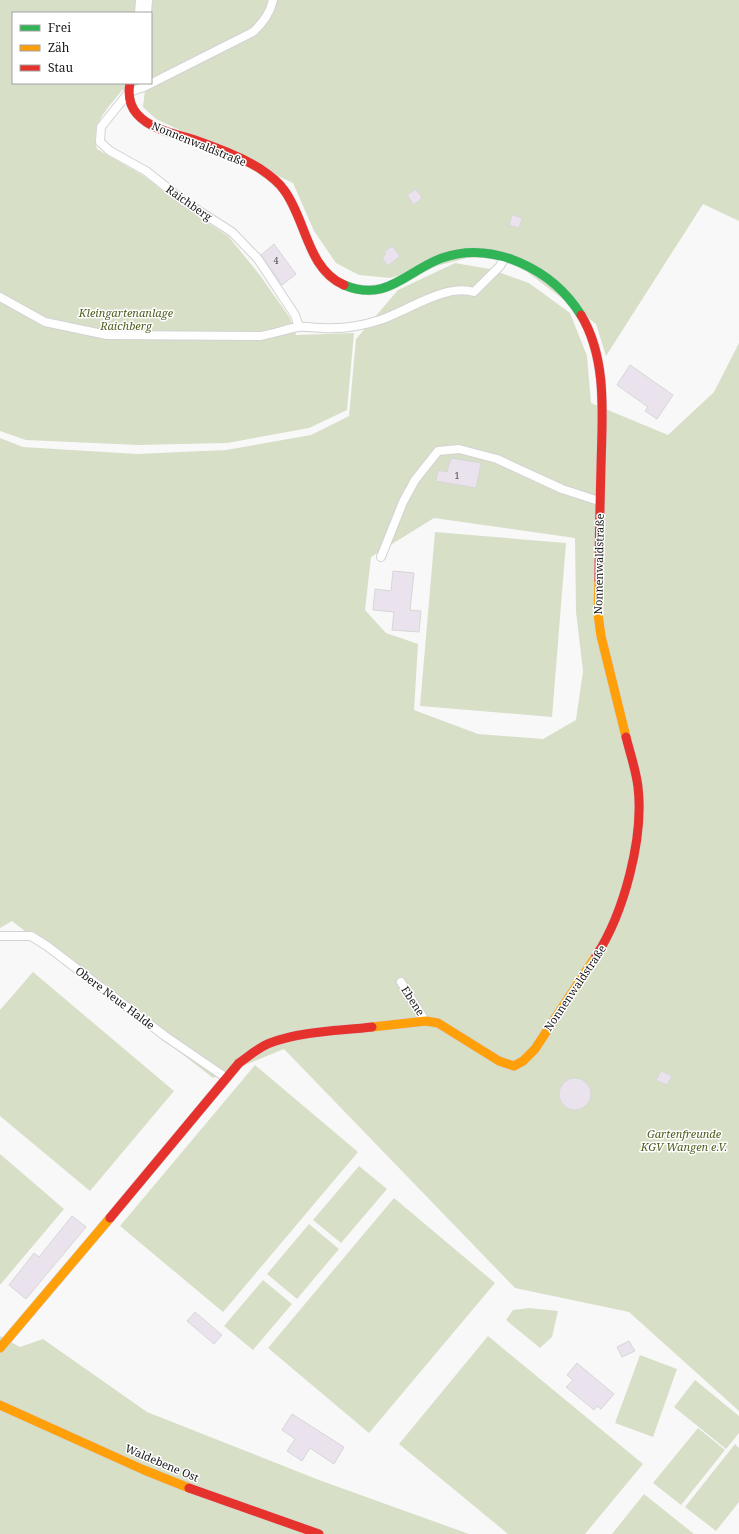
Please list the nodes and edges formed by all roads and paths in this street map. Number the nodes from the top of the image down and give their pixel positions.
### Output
1 (144, 0) edge
2 (272, 0) edge
3 (143, 12) edge
4 (152, 83) edge
5 (150, 84) edge
6 (130, 87) edge
7 (505, 258) junction
8 (0, 297) edge
9 (299, 327) junction
10 (599, 501) junction
11 (381, 557) dead end
12 (0, 936) edge
13 (400, 982) dead end
14 (426, 1021) junction
15 (226, 1078) junction
16 (0, 1348) edge
17 (0, 1405) edge
18 (319, 1534) edge

1 - 3 street
2 - 4 lane
5 - 6 lane
6 - 7 street, Nonnenwaldstraße
6 - 9 lane, Raichberg
7 - 9 lane
7 - 10 street, Nonnenwaldstraße
8 - 9 lane
10 - 11 lane
10 - 14 street, Nonnenwaldstraße
12 - 15 lane, Obere Neue Halde
13 - 14 lane, Ebene
14 - 15 street, Nonnenwaldstraße
15 - 16 street, Nonnenwaldstraße
17 - 18 street, Waldebene Ost

